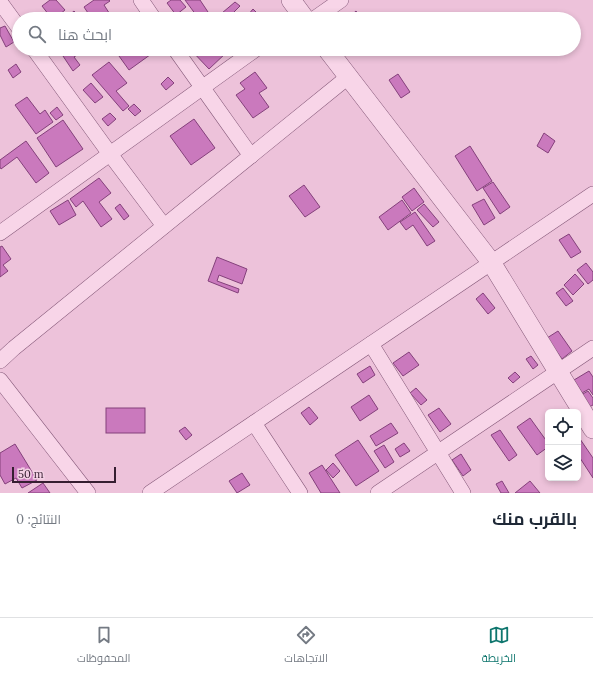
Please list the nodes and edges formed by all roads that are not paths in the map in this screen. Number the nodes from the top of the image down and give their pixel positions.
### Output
1 (140, 0) edge
2 (291, 0) edge
3 (341, 0) edge
4 (0, 2) edge
5 (149, 12) edge
6 (300, 12) edge
7 (317, 12) edge
8 (12, 18) edge
9 (39, 56) edge
10 (180, 56) edge
11 (246, 56) edge
12 (332, 56) edge
13 (348, 77) junction
14 (202, 88) junction
15 (110, 154) junction
16 (251, 156) junction
17 (593, 194) edge
18 (164, 226) junction
19 (0, 233) edge
20 (491, 262) junction
21 (371, 344) junction
22 (593, 348) edge
23 (0, 361) edge
24 (558, 372) junction
25 (0, 380) edge
26 (254, 423) junction
27 (593, 428) edge
28 (438, 453) junction
29 (88, 493) edge
30 (150, 493) edge
31 (300, 493) edge
32 (378, 493) edge
33 (463, 493) edge

1 - 5 street
2 - 6 street
3 - 7 street
4 - 8 street
9 - 15 street
10 - 14 street
11 - 14 street
12 - 13 street
13 - 16 street
13 - 20 street
14 - 15 street
14 - 16 street
15 - 18 street
15 - 19 street
16 - 18 street
17 - 20 street
18 - 23 street
20 - 21 street
20 - 24 street
21 - 26 street
21 - 28 street
22 - 24 street
24 - 27 street
24 - 28 street
25 - 29 street
26 - 30 street
26 - 31 street
28 - 32 street
28 - 33 street

